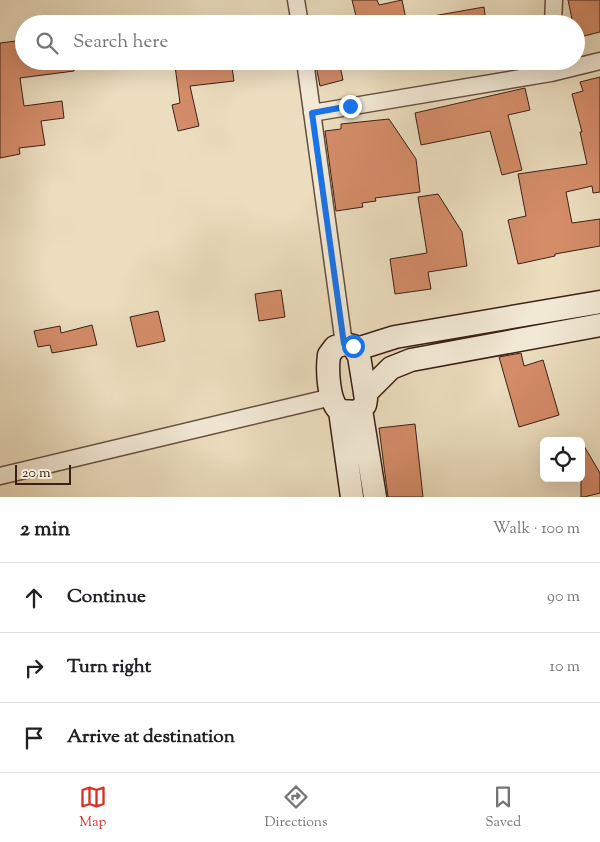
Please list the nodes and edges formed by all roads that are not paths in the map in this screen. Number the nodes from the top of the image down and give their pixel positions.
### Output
1 (296, 0) edge
2 (554, 0) edge
3 (298, 15) edge
4 (553, 15) edge
5 (600, 61) edge
6 (585, 63) edge
7 (306, 70) edge
8 (535, 70) edge
9 (312, 113) junction
10 (600, 302) edge
11 (600, 325) edge
12 (351, 347) junction
13 (350, 403) junction
14 (0, 476) edge
15 (352, 497) edge
16 (375, 497) edge

1 - 3 street
2 - 4 street
5 - 6 street
7 - 9 street
8 - 9 street
9 - 12 street
10 - 12 main road
11 - 13 main road
12 - 13 main road
12 - 13 main road
13 - 14 street
13 - 15 main road
13 - 16 main road

